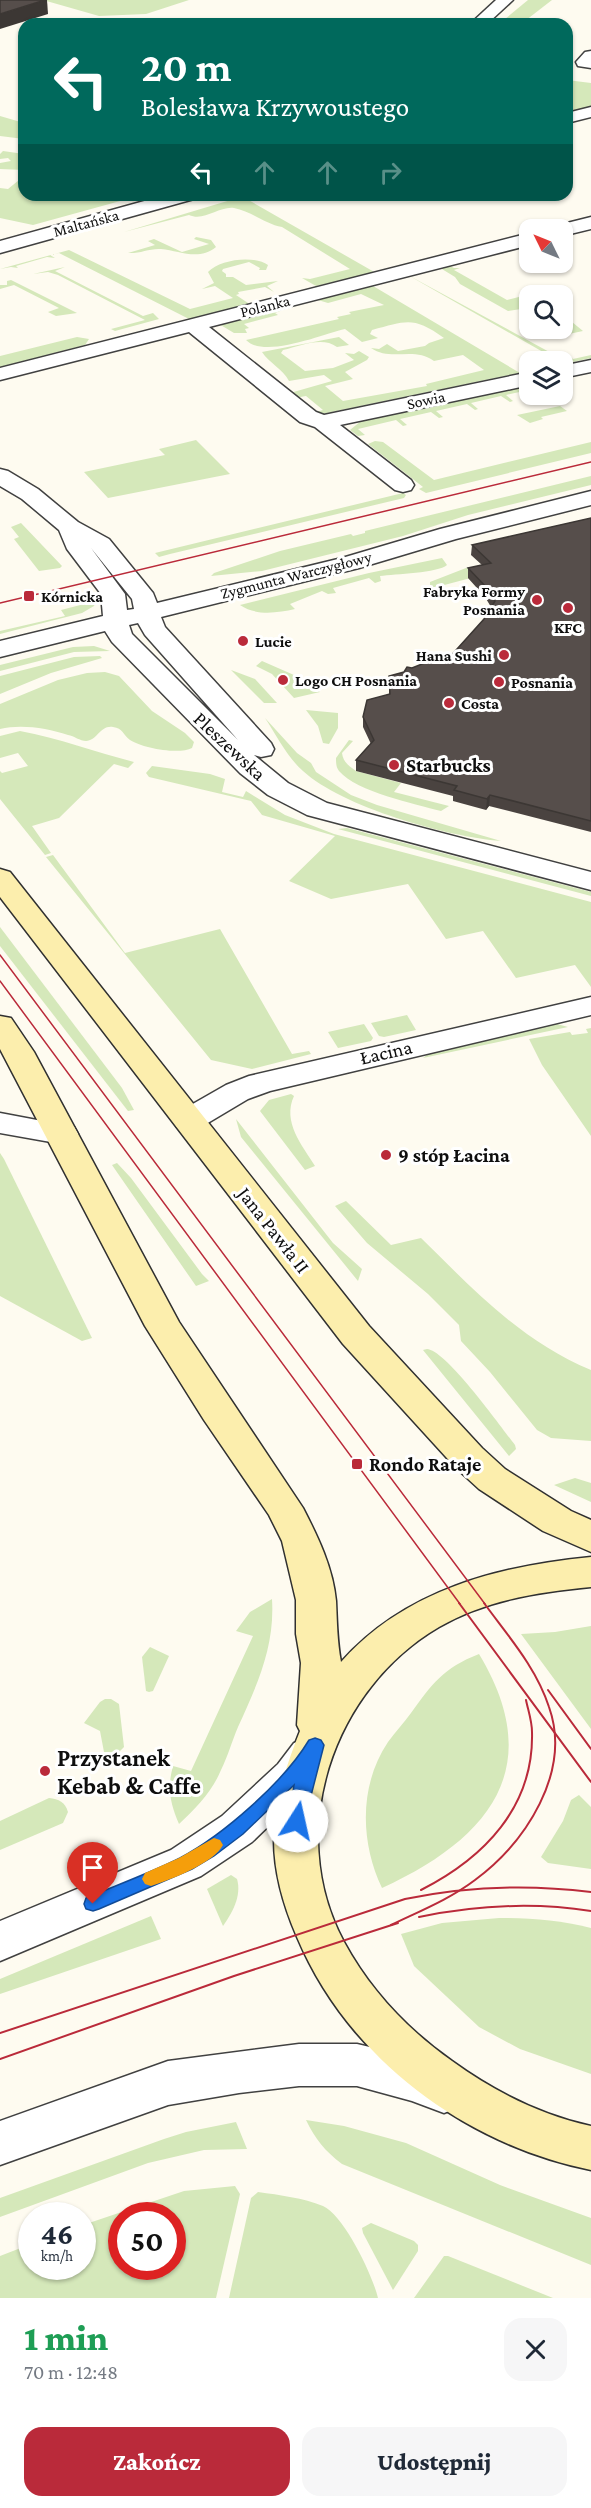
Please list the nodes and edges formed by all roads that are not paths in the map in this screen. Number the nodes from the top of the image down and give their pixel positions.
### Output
1 (505, 0) edge
2 (485, 18) edge
3 (591, 56) edge
4 (591, 63) edge
5 (591, 112) edge
6 (573, 116) edge
7 (165, 201) edge
8 (591, 223) edge
9 (573, 227) edge
10 (0, 231) edge
11 (19, 241) junction
12 (519, 242) edge
13 (0, 247) edge
14 (192, 324) junction
15 (591, 366) edge
16 (573, 370) edge
17 (0, 374) edge
18 (519, 380) edge
19 (322, 422) junction
20 (0, 476) edge
21 (403, 485) dead end
22 (591, 498) edge
23 (70, 526) junction
24 (147, 613) junction
25 (117, 620) junction
26 (0, 649) edge
27 (378, 824) junction
28 (0, 878) edge
29 (591, 881) edge
30 (591, 1006) edge
31 (0, 1025) edge
32 (189, 1120) junction
33 (0, 1123) edge
34 (62, 1134) junction
35 (591, 1537) edge
36 (591, 1572) edge
37 (316, 1741) junction
38 (0, 1941) edge
39 (487, 2109) junction
40 (531, 2130) junction
41 (0, 2143) edge
42 (591, 2148) edge
43 (591, 2164) edge

1 - 2 street
3 - 4 street
5 - 6 street
7 - 11 street, Maltańska
8 - 9 street
10 - 11 street
11 - 13 street, Maltańska
12 - 14 street, Polanka
14 - 17 street, Polanka
14 - 19 street
15 - 16 street
18 - 19 street, Sowia
19 - 21 street
20 - 23 street, Pleszewska
22 - 24 street, Zygmunta Warczygłowy
23 - 24 street, Pleszewska
23 - 25 street, Pleszewska
24 - 25 street, Zygmunta Warczygłowy
24 - 27 street, Pleszewska
25 - 26 street, Zygmunta Warczygłowy
25 - 27 street, Pleszewska
27 - 29 street, Pleszewska
28 - 32 main road, Jana Pawła II
30 - 32 street, Łacina
31 - 34 main road
32 - 35 main road, Jana Pawła II
33 - 34 street
34 - 37 main road
36 - 37 main road
37 - 38 street
37 - 39 main road
39 - 40 main road
39 - 41 street
40 - 42 main road
40 - 43 main road

